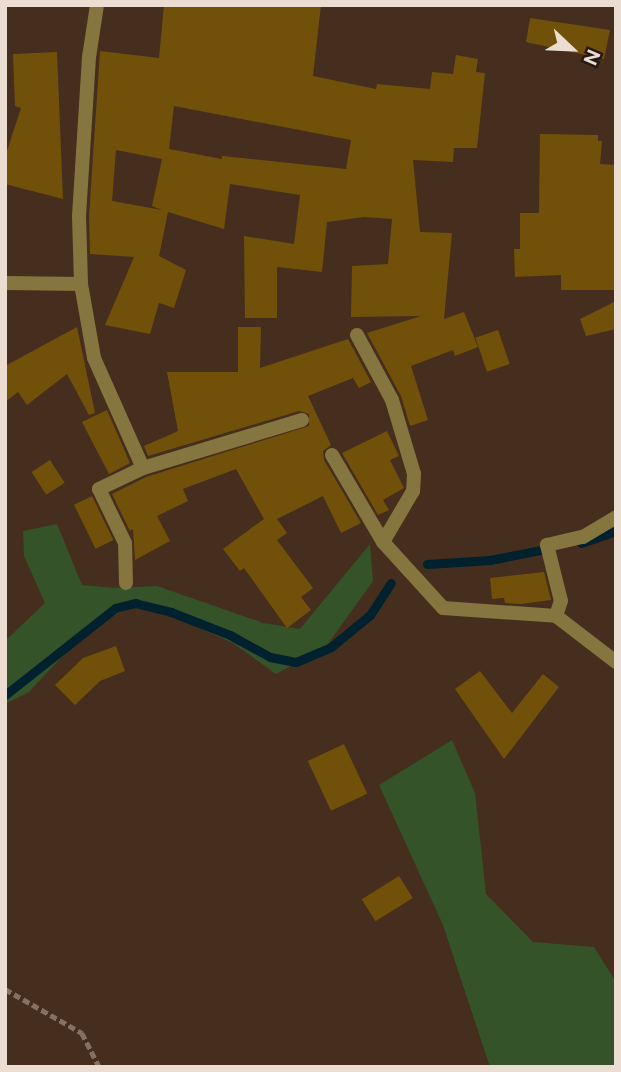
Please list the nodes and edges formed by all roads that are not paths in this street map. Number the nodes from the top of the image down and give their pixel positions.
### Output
1 (97, 5) edge
2 (5, 283) edge
3 (81, 284) junction
4 (357, 335) dead end
5 (302, 420) dead end
6 (332, 455) dead end
7 (143, 468) junction
8 (616, 517) edge
9 (383, 542) junction
10 (126, 583) dead end
11 (556, 616) junction
12 (616, 662) edge

1 - 3 street
2 - 3 street
3 - 7 street
4 - 9 street
5 - 7 street
6 - 9 street
7 - 10 street
8 - 11 street
9 - 11 street
11 - 12 street

